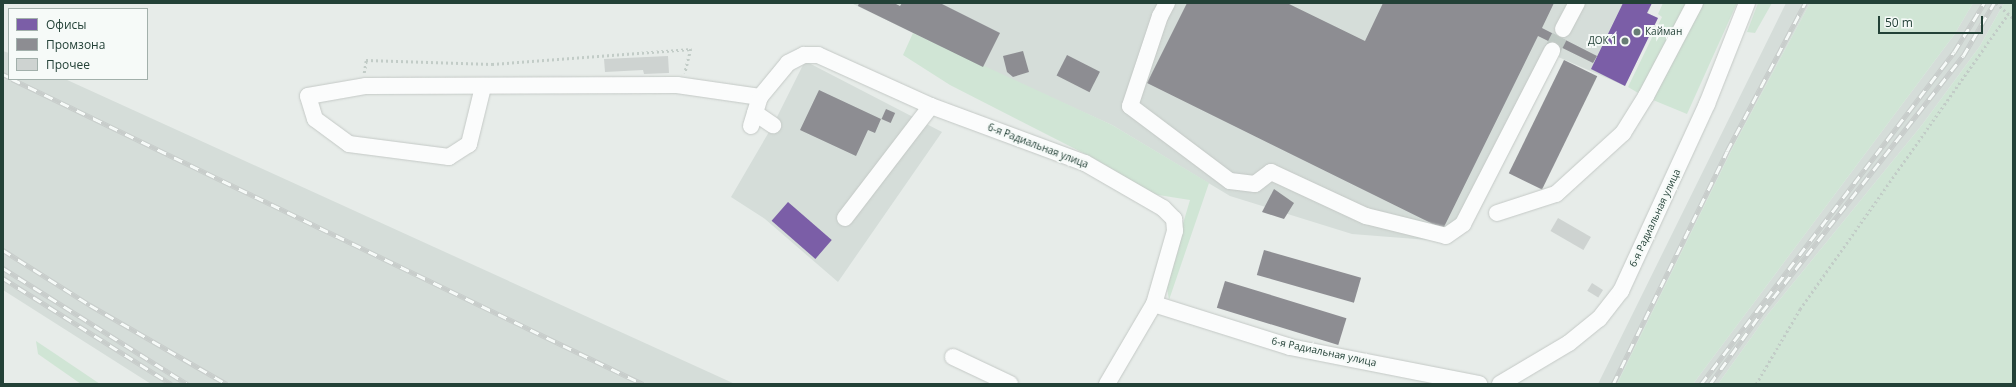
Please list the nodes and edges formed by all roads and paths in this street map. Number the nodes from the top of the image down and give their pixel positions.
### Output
1 (1167, 3) edge
2 (1577, 3) edge
3 (1695, 3) edge
4 (1747, 3) edge
5 (1996, 3) edge
6 (2008, 14) junction
7 (2013, 18) edge
8 (1563, 29) tunnel mouth
9 (1552, 51) tunnel mouth
10 (364, 75) dead end
11 (682, 86) junction
12 (483, 87) junction
13 (760, 97) junction
14 (931, 106) junction
15 (774, 125) dead end
16 (1497, 213) dead end
17 (845, 218) dead end
18 (1154, 304) junction
19 (953, 357) dead end
20 (1522, 378) edge
21 (1010, 384) edge
22 (1107, 384) edge
23 (1478, 384) edge
24 (1500, 384) edge
25 (1756, 384) edge

1 - 9 street
2 - 8 street
3 - 16 street
4 - 20 street, 6-я Радиальная улица
5 - 6 path
6 - 7 path
6 - 25 path
10 - 11 path
11 - 12 street
11 - 13 street
12 - 12 street
13 - 14 street, 6-я Радиальная улица
13 - 15 street
14 - 17 street
14 - 18 street, 6-я Радиальная улица
18 - 22 street
18 - 23 street, 6-я Радиальная улица
19 - 21 street
20 - 24 street, 6-я Радиальная улица

